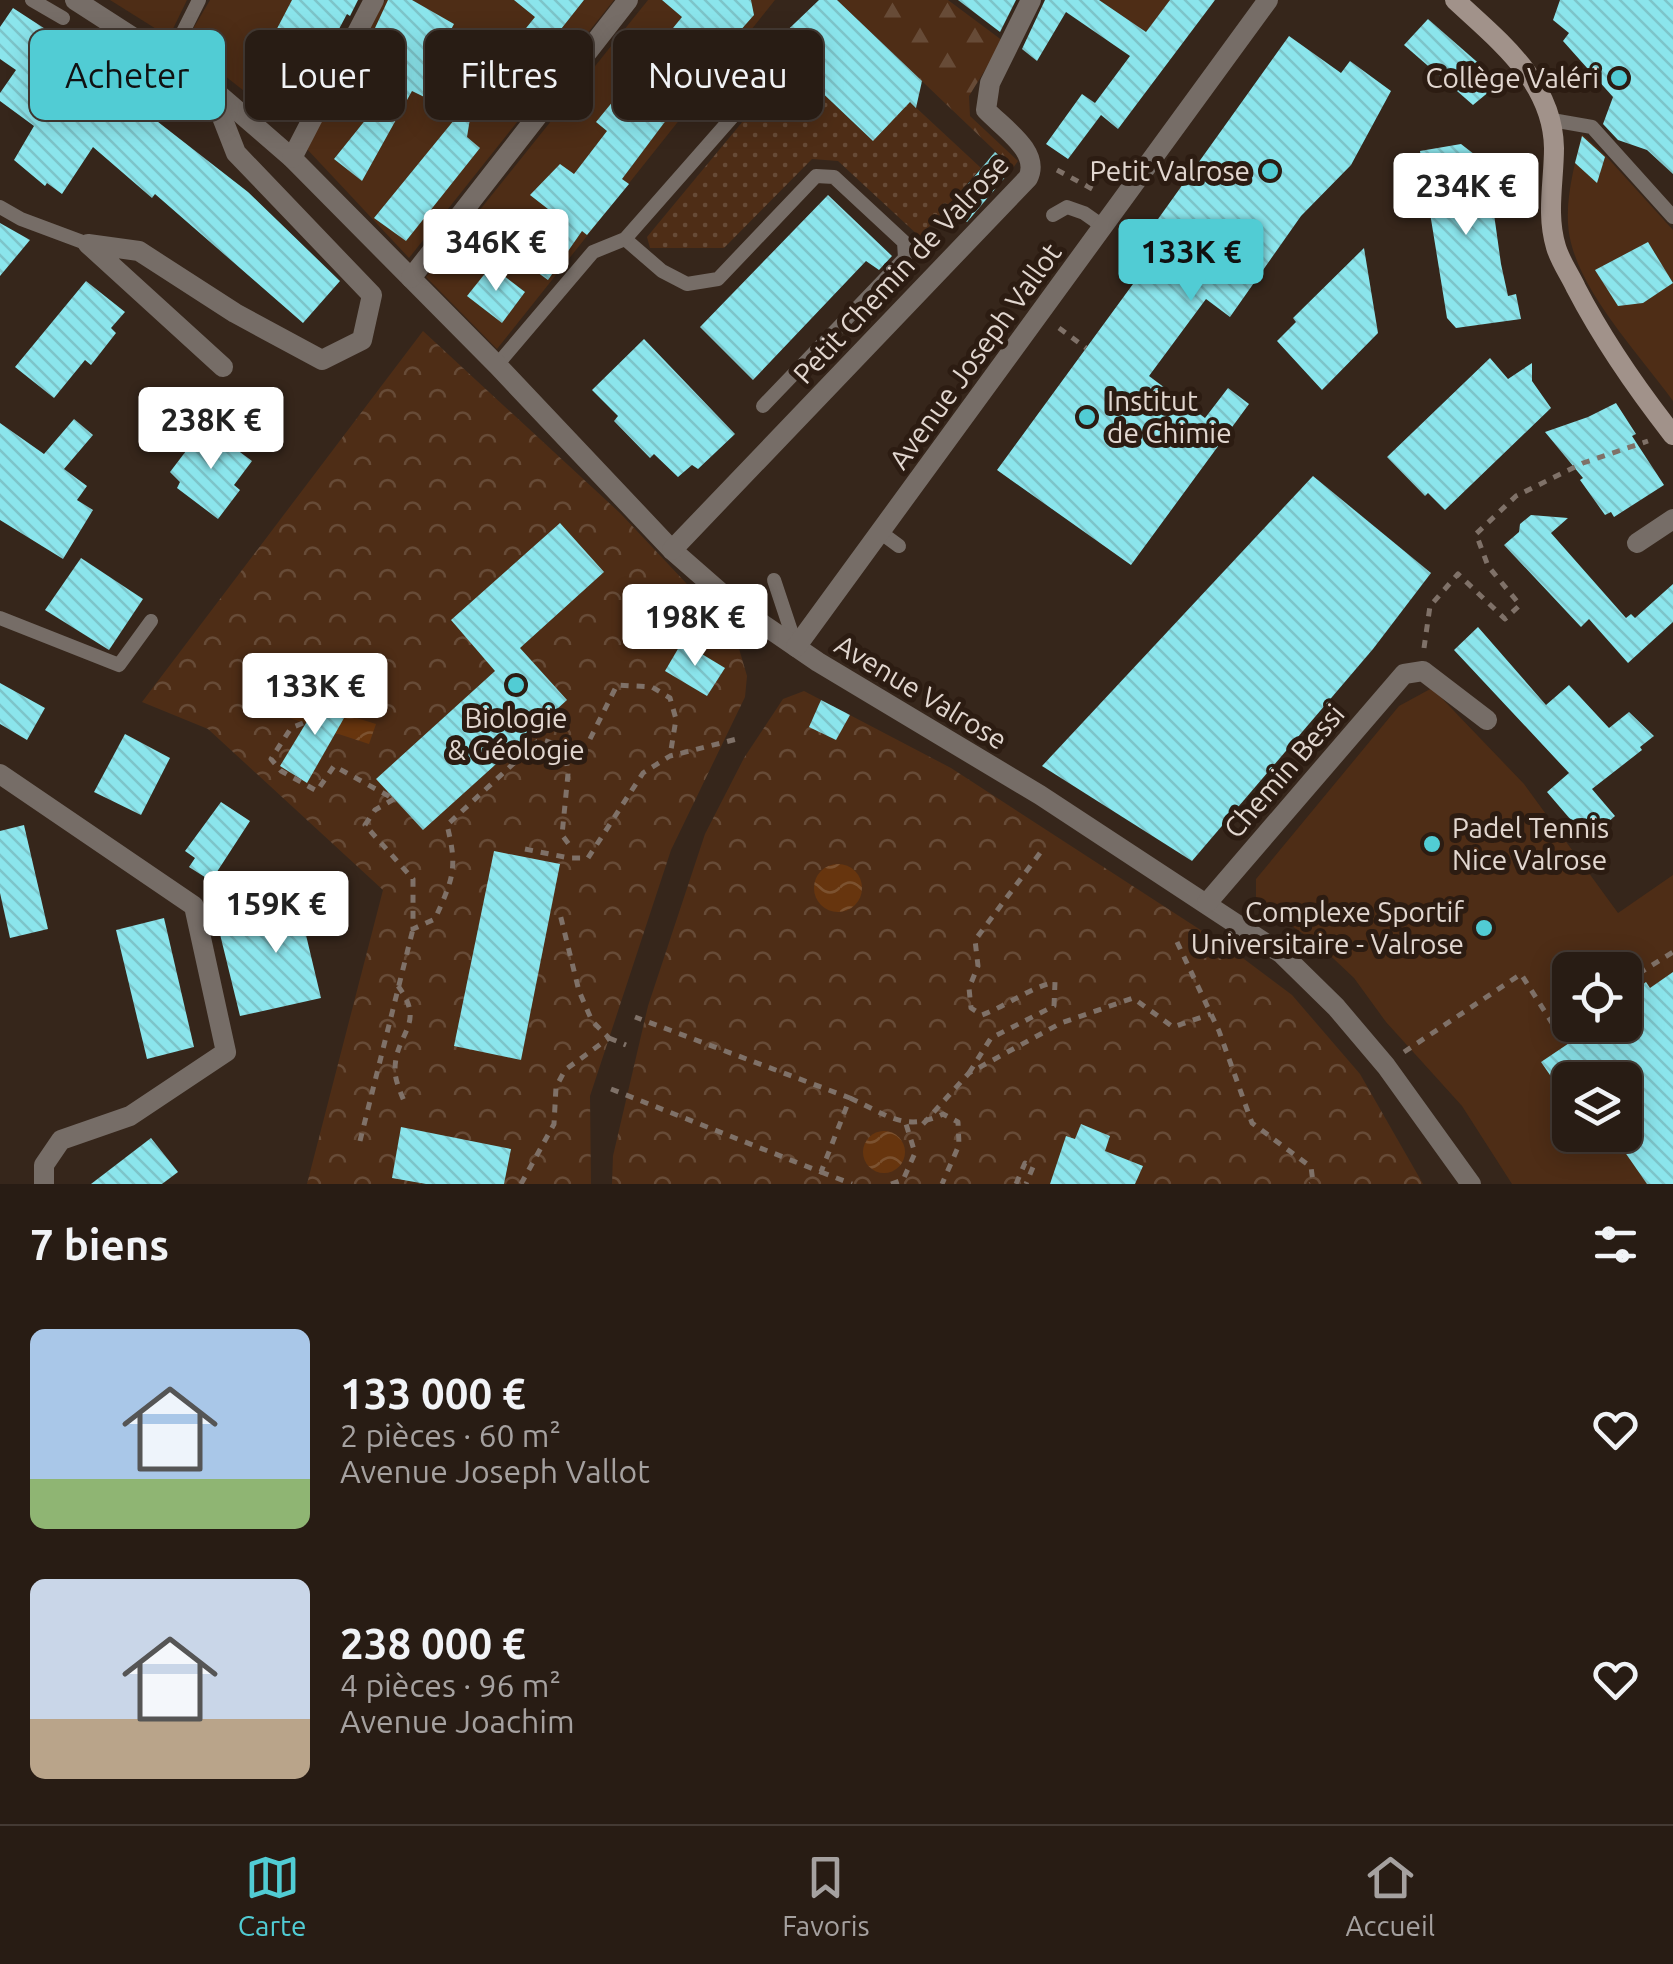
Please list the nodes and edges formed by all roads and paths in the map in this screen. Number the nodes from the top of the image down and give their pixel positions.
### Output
1 (32, 0) edge
2 (75, 0) edge
3 (199, 0) edge
4 (374, 0) edge
5 (628, 0) edge
6 (1032, 0) edge
7 (1268, 0) edge
8 (1455, 0) edge
9 (62, 18) dead end
10 (122, 30) edge
11 (184, 30) edge
12 (225, 100) edge
13 (223, 120) edge
14 (728, 120) edge
15 (1552, 120) junction
16 (1032, 156) junction
17 (292, 158) junction
18 (0, 207) edge
19 (1084, 213) junction
20 (1053, 215) dead end
21 (1673, 218) edge
22 (1104, 227) junction
23 (626, 239) junction
24 (88, 244) junction
25 (410, 278) junction
26 (1040, 314) junction
27 (1086, 348) dead end
28 (496, 365) junction
29 (223, 366) dead end
30 (763, 406) dead end
31 (1672, 434) edge
32 (1673, 519) edge
33 (880, 532) junction
34 (1637, 543) dead end
35 (899, 546) dead end
36 (672, 550) junction
37 (774, 580) dead end
38 (0, 618) edge
39 (151, 620) dead end
40 (796, 647) junction
41 (1404, 674) junction
42 (1487, 720) dead end
43 (302, 723) dead end
44 (590, 739) dead end
45 (738, 739) dead end
46 (670, 756) junction
47 (0, 774) edge
48 (572, 846) dead end
49 (525, 849) dead end
50 (1043, 849) dead end
51 (1207, 903) junction
52 (560, 914) dead end
53 (412, 929) junction
54 (1177, 942) dead end
55 (1673, 952) edge
56 (1642, 971) edge
57 (398, 986) junction
58 (1211, 1014) junction
59 (635, 1017) dead end
60 (1552, 1023) edge
61 (609, 1038) junction
62 (626, 1045) dead end
63 (1386, 1066) junction
64 (970, 1073) junction
65 (612, 1090) dead end
66 (850, 1098) junction
67 (404, 1101) dead end
68 (906, 1124) junction
69 (923, 1124) junction
70 (360, 1141) dead end
71 (820, 1172) junction
72 (44, 1184) edge
73 (521, 1184) edge
74 (852, 1184) edge
75 (891, 1184) edge
76 (942, 1184) edge
77 (1016, 1184) edge
78 (1026, 1184) edge
79 (1310, 1184) edge
80 (1470, 1184) edge

1 - 9 lane
2 - 10 street, Avenue Valrose
3 - 11 lane
4 - 17 street
5 - 25 street
6 - 16 street, Petit Chemin de Valrose
7 - 22 street, Avenue Joseph Vallot
8 - 15 street
12 - 17 street, Avenue Valrose
13 - 24 street
14 - 23 lane
15 - 21 lane
15 - 31 street
16 - 19 path
16 - 36 street, Petit Chemin de Valrose
17 - 25 street, Avenue Valrose
18 - 24 lane
19 - 20 lane
19 - 22 lane
22 - 26 street, Avenue Joseph Vallot
23 - 28 lane
23 - 30 lane
24 - 29 street
25 - 28 street, Avenue Valrose
26 - 27 path
26 - 33 street, Avenue Joseph Vallot
28 - 36 street, Avenue Valrose
31 - 41 path
32 - 34 street
33 - 35 lane
33 - 40 street, Avenue Joseph Vallot
36 - 40 street, Avenue Valrose
37 - 40 lane
38 - 39 lane
40 - 51 street, Avenue Valrose
41 - 42 street
41 - 51 street, Chemin Bessi
43 - 53 path
44 - 46 path
45 - 46 path
46 - 49 path
47 - 72 street
48 - 53 path
50 - 64 path
51 - 63 street, Avenue Valrose
52 - 61 path
53 - 57 path
54 - 58 path
55 - 56 path
57 - 67 path
57 - 70 path
58 - 64 path
58 - 79 path
59 - 66 path
60 - 63 path
61 - 62 path
61 - 73 path
63 - 80 street, Avenue Valrose
64 - 69 path
65 - 71 path
66 - 68 path
66 - 71 path
68 - 69 path
68 - 75 path
69 - 76 path
71 - 74 path
77 - 78 path

